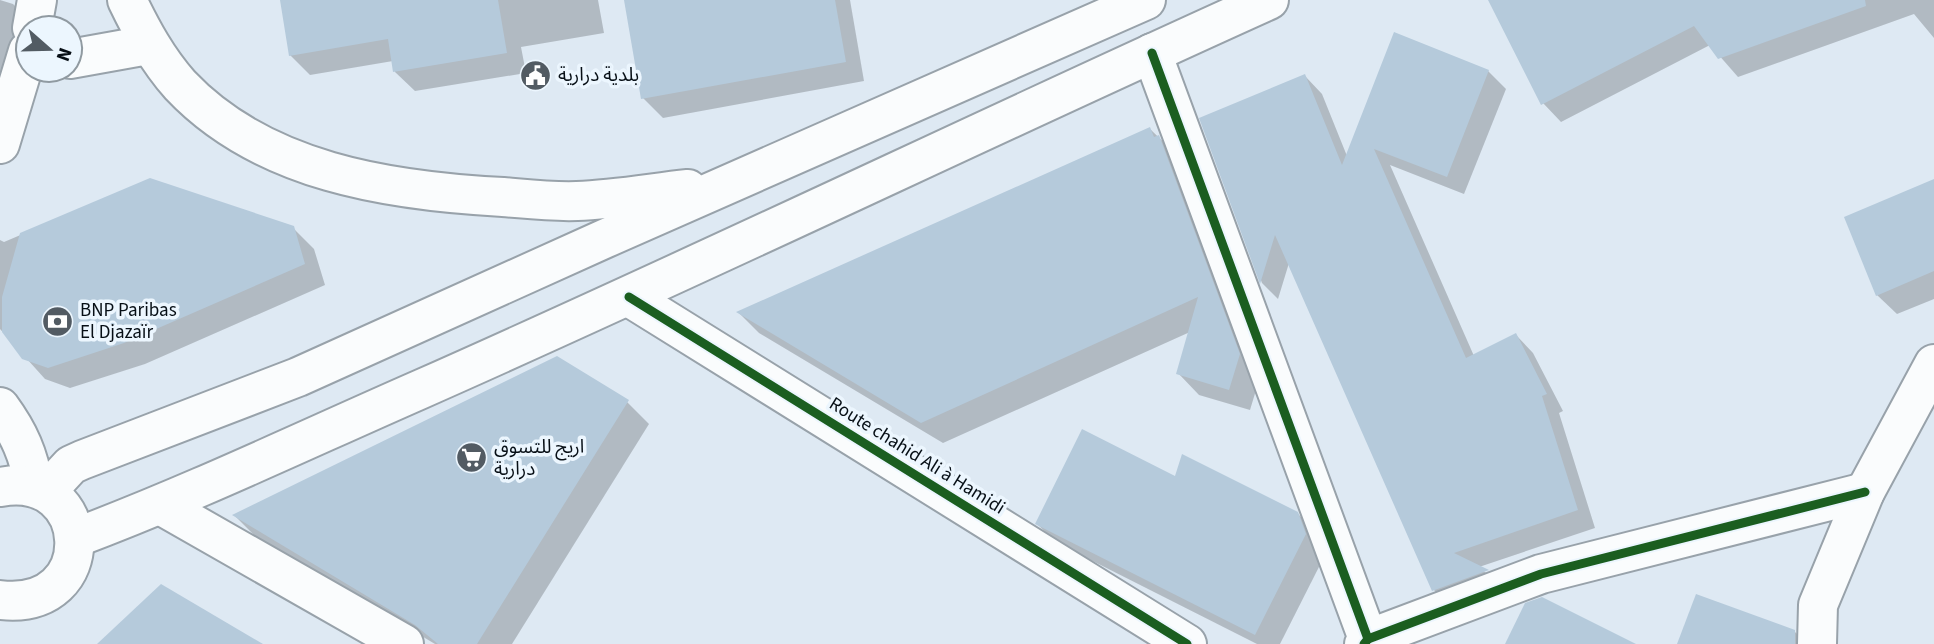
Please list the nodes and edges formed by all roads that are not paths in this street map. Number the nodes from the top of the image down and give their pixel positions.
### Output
1 (127, 0) edge
2 (1146, 0) edge
3 (1269, 0) edge
4 (148, 45) junction
5 (1152, 53) junction
6 (84, 56) edge
7 (20, 84) edge
8 (0, 144) edge
9 (728, 185) junction
10 (629, 297) junction
11 (1934, 365) edge
12 (0, 407) edge
13 (27, 489) edge
14 (1865, 492) junction
15 (162, 506) junction
16 (75, 538) junction
17 (0, 600) edge
18 (1366, 642) edge
19 (404, 644) edge
20 (1186, 644) edge
21 (1817, 644) edge

1 - 4 main road
2 - 9 main road
3 - 5 main road
4 - 6 main road
4 - 9 main road
5 - 10 main road
5 - 18 main road
7 - 8 main road
9 - 13 main road
10 - 15 main road
10 - 20 main road, Route chahid Ali à Hamidi
11 - 14 main road
12 - 13 main road
13 - 16 main road
14 - 18 main road
14 - 21 main road
15 - 16 main road
15 - 19 main road
16 - 17 main road

